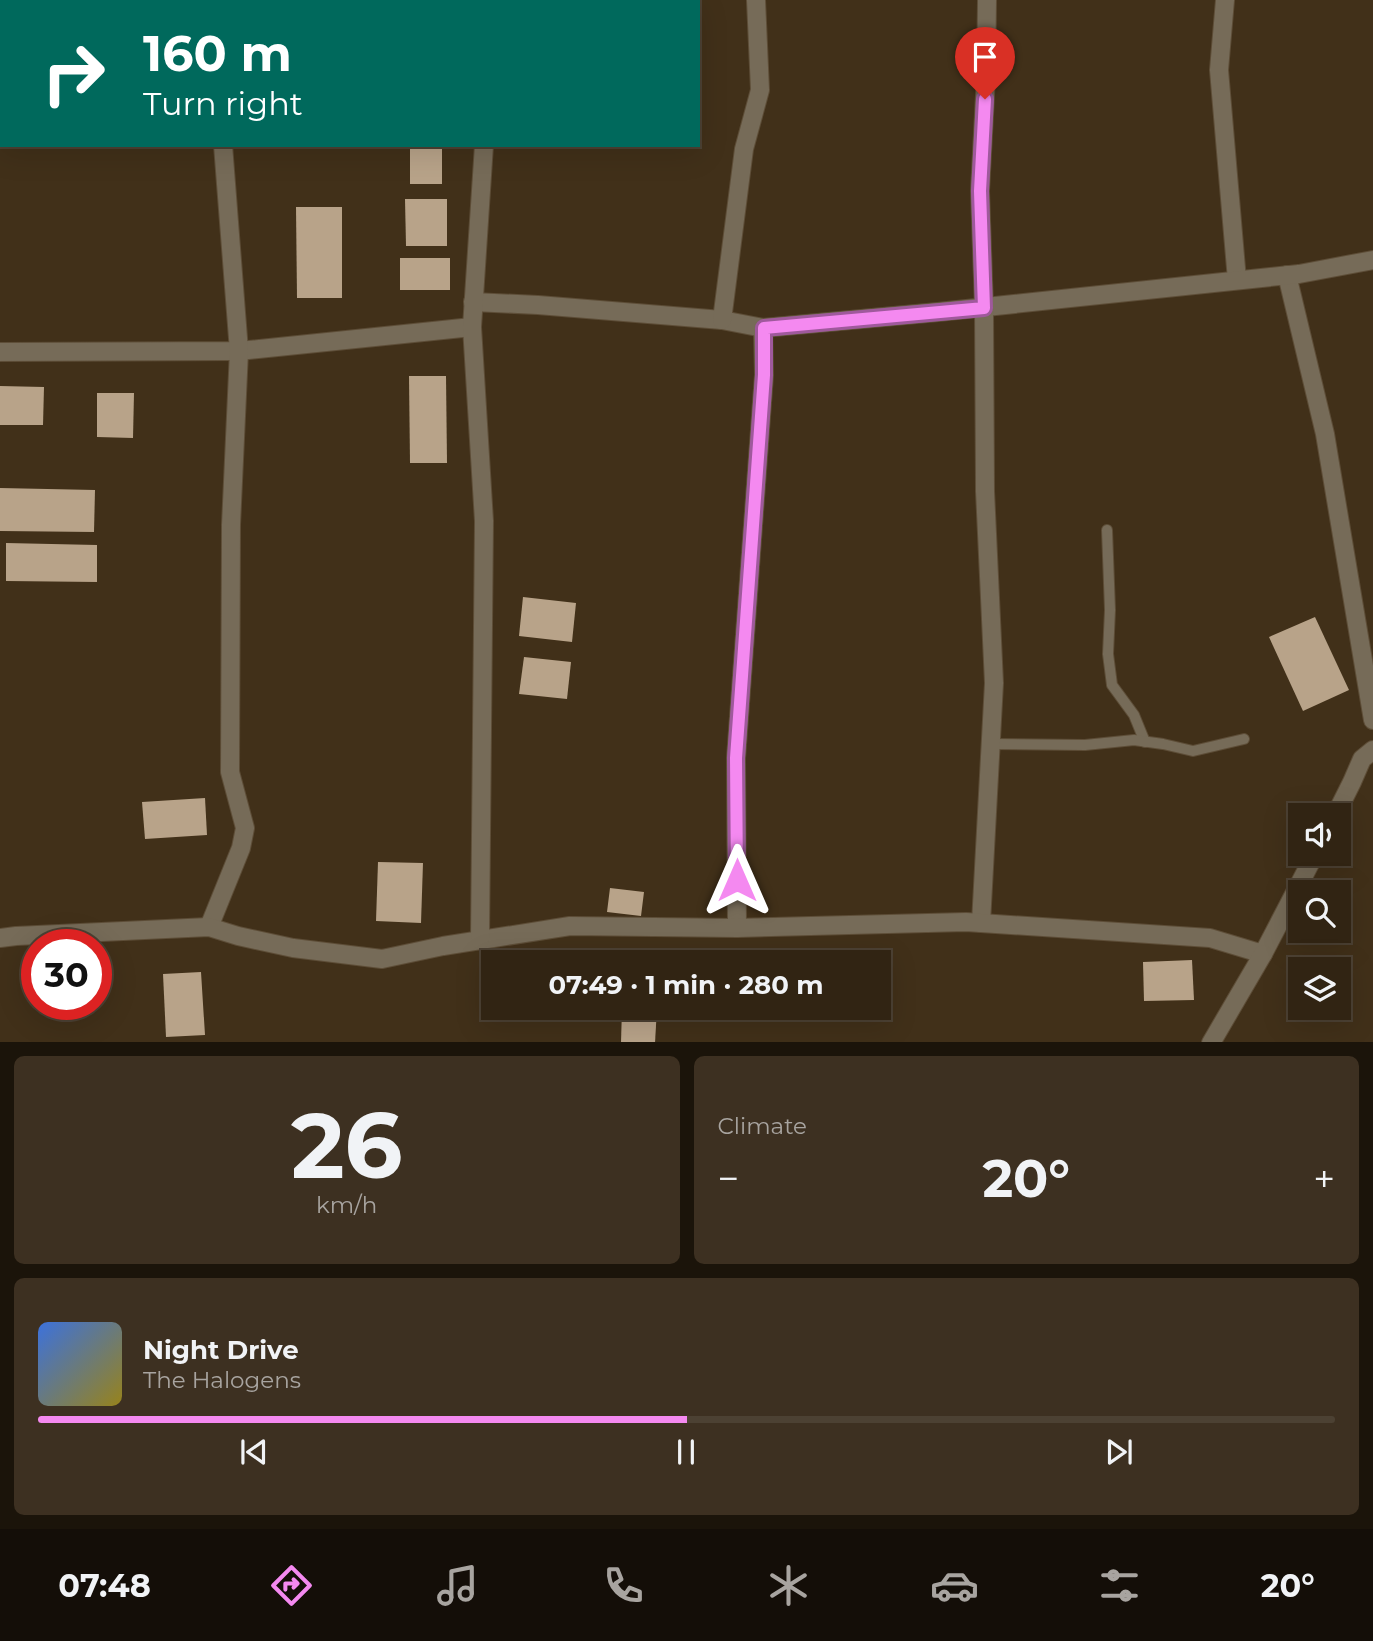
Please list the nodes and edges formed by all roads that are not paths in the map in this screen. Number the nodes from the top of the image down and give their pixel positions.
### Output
1 (756, 0) edge
2 (987, 0) edge
3 (1225, 0) edge
4 (223, 147) edge
5 (484, 147) edge
6 (1373, 260) edge
7 (1287, 275) junction
8 (1237, 281) junction
9 (473, 302) junction
10 (984, 308) junction
11 (722, 320) junction
12 (472, 327) junction
13 (764, 328) junction
14 (239, 351) junction
15 (0, 352) edge
16 (1108, 530) dead end
17 (1373, 720) edge
18 (1244, 739) dead end
19 (1145, 742) junction
20 (991, 744) junction
21 (1373, 750) edge
22 (1342, 803) edge
23 (1309, 866) edge
24 (981, 923) junction
25 (209, 927) junction
26 (737, 928) junction
27 (0, 938) edge
28 (480, 940) junction
29 (1263, 954) junction
30 (1211, 1042) edge

1 - 11 street
2 - 10 street
3 - 8 street
4 - 14 street
5 - 9 street
6 - 7 street
7 - 8 street
7 - 17 street
8 - 10 street
9 - 11 street
9 - 12 street
10 - 13 street
10 - 20 street
11 - 13 street
12 - 14 street
12 - 28 street
13 - 26 street
14 - 15 street
14 - 25 street
16 - 19 lane
18 - 19 lane
19 - 20 lane
20 - 24 street
21 - 22 street
23 - 29 street
24 - 26 street
24 - 29 street
25 - 27 street
25 - 28 street
26 - 28 street
29 - 30 street

